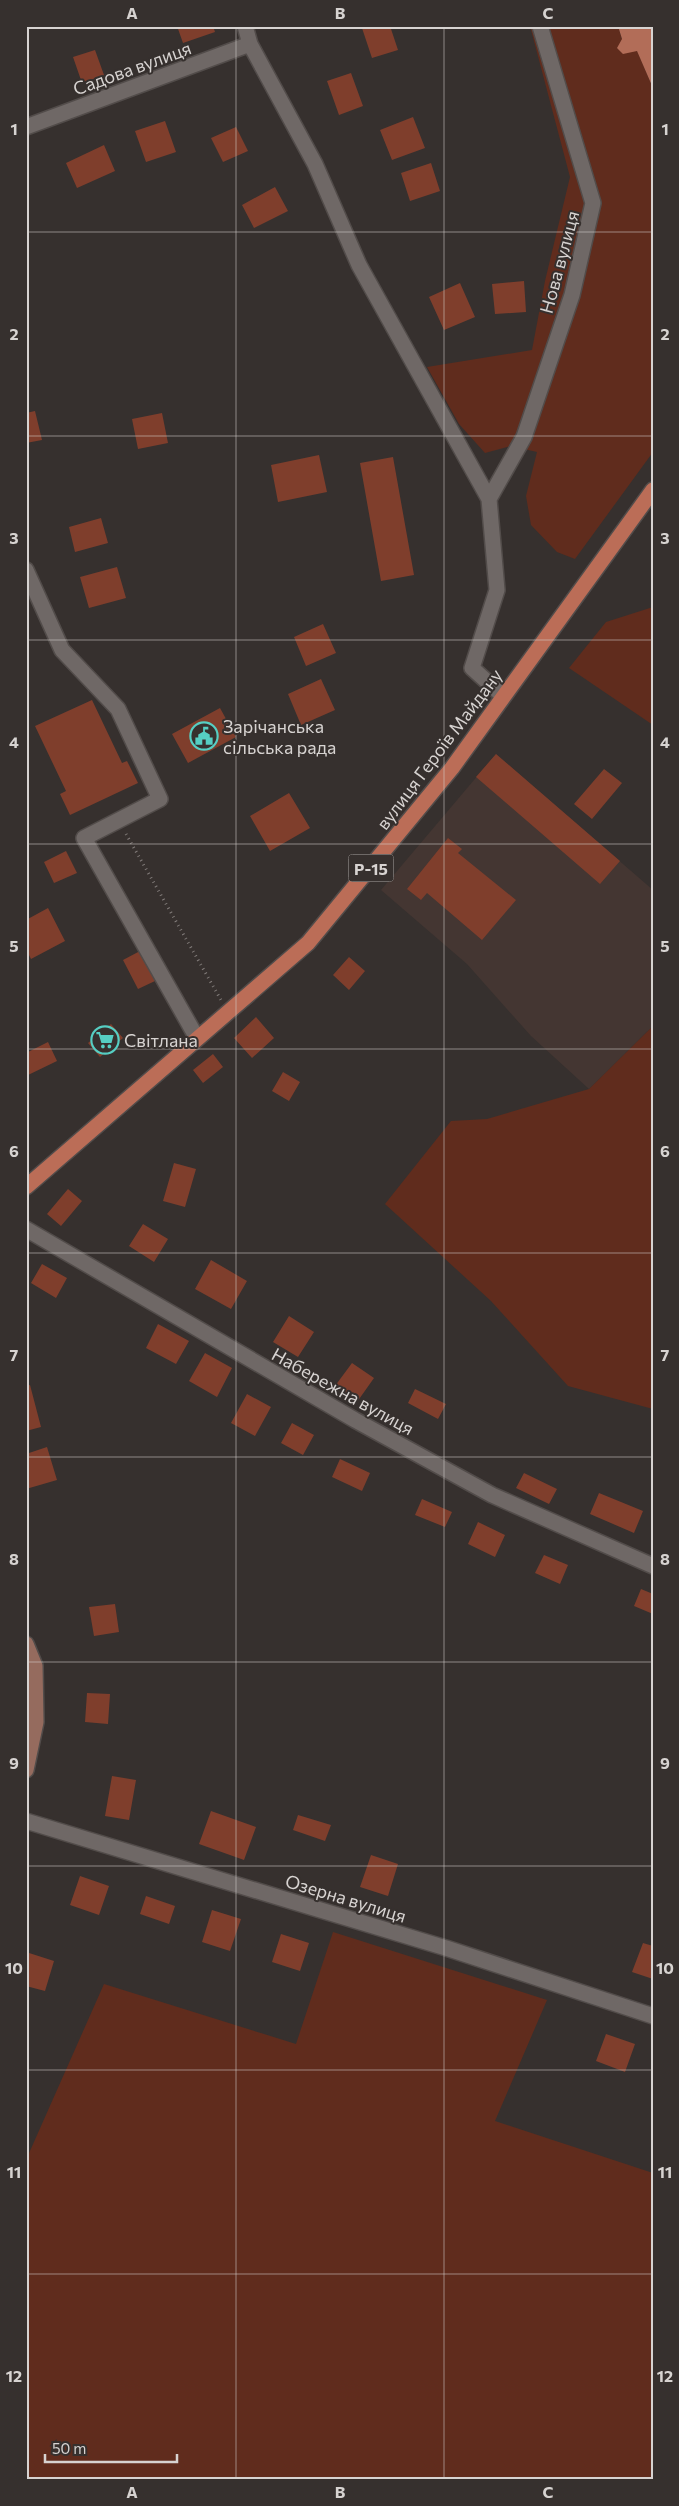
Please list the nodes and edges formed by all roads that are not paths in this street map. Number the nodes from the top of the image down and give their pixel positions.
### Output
1 (245, 26) edge
2 (540, 26) edge
3 (250, 44) junction
4 (26, 128) edge
5 (653, 490) edge
6 (489, 499) junction
7 (26, 570) edge
8 (503, 696) junction
9 (197, 1038) junction
10 (26, 1186) edge
11 (26, 1229) edge
12 (653, 1566) edge
13 (26, 1644) edge
14 (26, 1770) edge
15 (26, 1821) edge
16 (653, 2016) edge

1 - 3 street
2 - 6 street, Нова вулиця
3 - 4 street, Садова вулиця
3 - 6 street
5 - 8 main road, вулиця Героїв Майдану / Р-15
6 - 8 street
7 - 9 street
8 - 9 main road, вулиця Героїв Майдану / Р-15
9 - 10 main road, вулиця Героїв Майдану / Р-15
11 - 12 street, Набережна вулиця
13 - 14 street
15 - 16 street, Озерна вулиця

